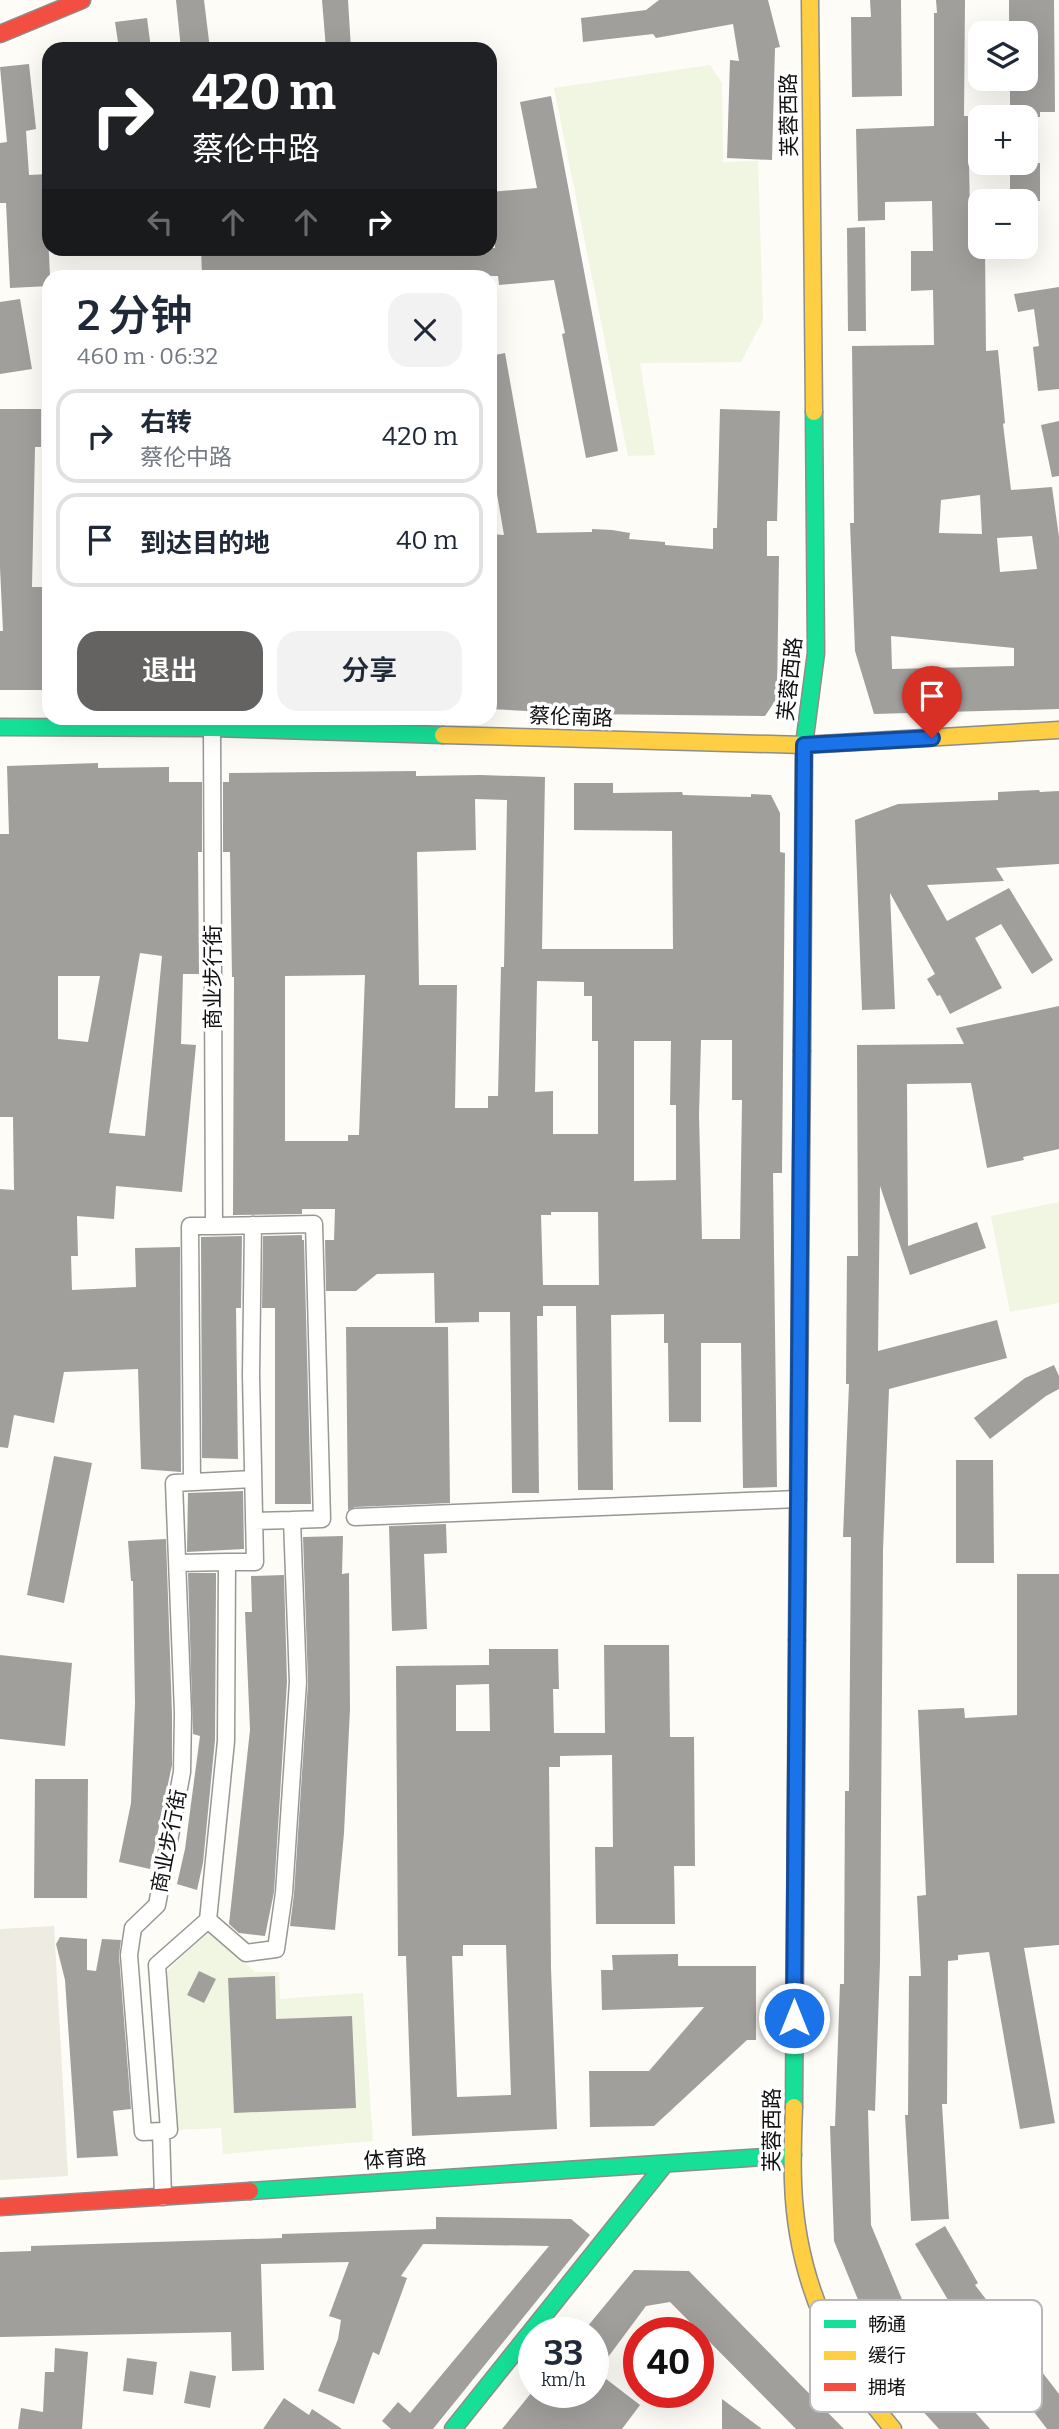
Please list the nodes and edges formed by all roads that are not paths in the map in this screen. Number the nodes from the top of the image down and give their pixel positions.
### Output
1 (82, 0) edge
2 (810, 0) edge
3 (0, 34) edge
4 (0, 727) edge
5 (212, 728) junction
6 (1059, 730) edge
7 (804, 745) junction
8 (253, 1225) junction
9 (214, 1226) junction
10 (253, 1479) junction
11 (192, 1482) junction
12 (798, 1499) junction
13 (355, 1517) dead end
14 (292, 1520) junction
15 (254, 1521) junction
16 (227, 1562) junction
17 (178, 1563) junction
18 (208, 1920) junction
19 (161, 2131) junction
20 (793, 2155) junction
21 (665, 2164) junction
22 (163, 2197) junction
23 (0, 2207) edge
24 (814, 2300) edge
25 (880, 2412) edge
26 (453, 2429) edge
27 (893, 2429) edge

1 - 3 street
2 - 7 street, 芙蓉西路
4 - 5 street, 蔡伦南路
5 - 7 street, 蔡伦南路
5 - 9 street, 商业步行街
6 - 7 street, 蔡伦南路
7 - 12 street, 芙蓉西路
8 - 9 street
8 - 10 street
8 - 14 street
9 - 11 street
10 - 11 street
10 - 15 street
11 - 17 street, 商业步行街
12 - 13 street
12 - 20 street, 芙蓉西路
14 - 15 street
14 - 18 street
15 - 16 street
16 - 17 street
16 - 18 street, 商业步行街
17 - 19 street, 商业步行街
18 - 19 street
19 - 22 street
20 - 21 street, 体育路
20 - 24 street, 芙蓉西路
21 - 22 street, 体育路
21 - 26 street
22 - 23 street, 体育路
25 - 27 street, 芙蓉西路

